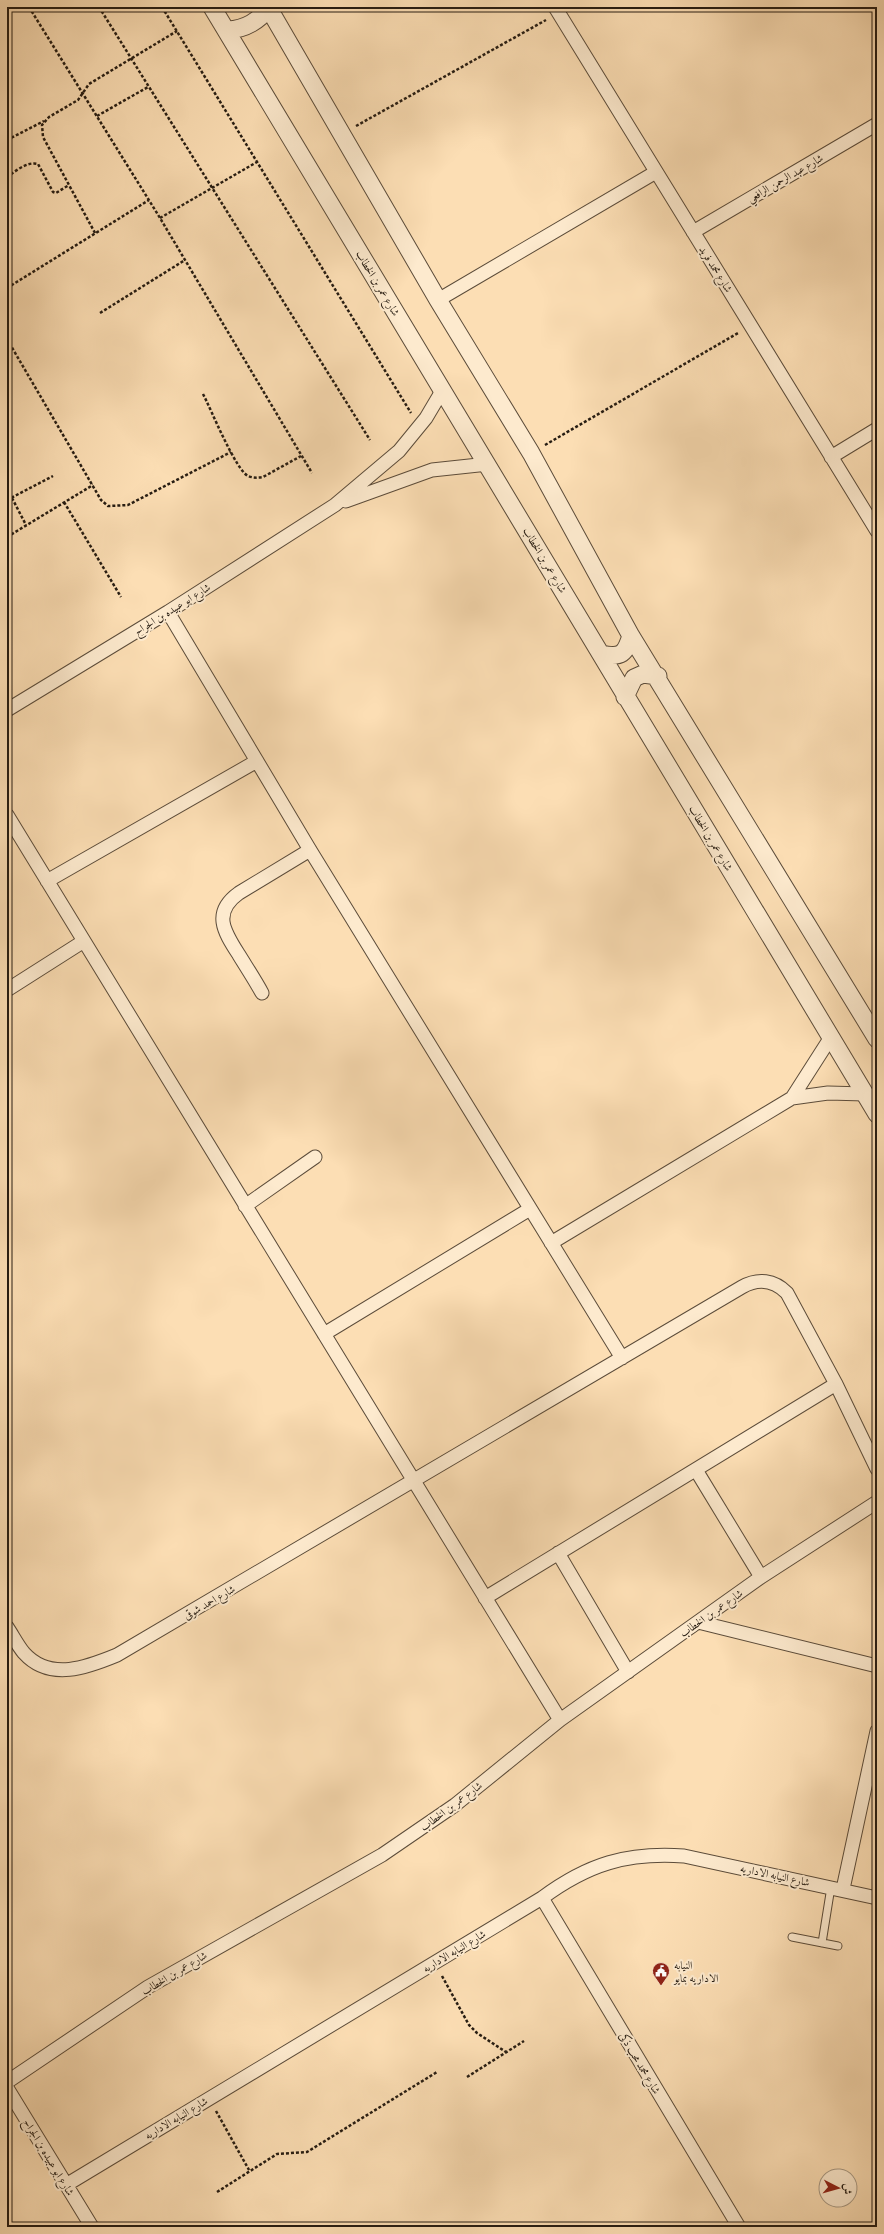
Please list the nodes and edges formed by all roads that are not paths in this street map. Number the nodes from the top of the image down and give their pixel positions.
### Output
1 (212, 7) edge
2 (269, 8) edge
3 (557, 10) edge
4 (228, 30) junction
5 (877, 124) edge
6 (656, 172) junction
7 (693, 232) junction
8 (438, 300) junction
9 (442, 391) junction
10 (877, 429) edge
11 (831, 457) junction
12 (488, 464) junction
13 (335, 505) junction
14 (877, 531) edge
15 (168, 612) junction
16 (632, 636) junction
17 (602, 654) junction
18 (658, 676) junction
19 (625, 697) junction
20 (7, 710) edge
21 (257, 761) junction
22 (7, 815) edge
23 (310, 850) junction
24 (47, 881) junction
25 (84, 941) junction
26 (7, 990) edge
27 (262, 993) dead end
28 (831, 1037) junction
29 (877, 1039) edge
30 (865, 1094) junction
31 (792, 1098) junction
32 (877, 1114) edge
33 (315, 1157) dead end
34 (245, 1206) junction
35 (530, 1209) junction
36 (551, 1243) junction
37 (324, 1334) junction
38 (622, 1358) junction
39 (836, 1384) junction
40 (877, 1469) edge
41 (696, 1470) junction
42 (414, 1482) junction
43 (877, 1502) edge
44 (558, 1553) junction
45 (761, 1577) junction
46 (485, 1598) junction
47 (698, 1622) junction
48 (7, 1627) edge
49 (877, 1666) edge
50 (628, 1672) junction
51 (560, 1720) junction
52 (877, 1731) edge
53 (837, 1888) junction
54 (542, 1898) junction
55 (877, 1898) edge
56 (792, 1937) dead end
57 (822, 1943) junction
58 (838, 1946) dead end
59 (7, 2082) edge
60 (7, 2088) edge
61 (66, 2185) junction
62 (92, 2227) edge
63 (739, 2227) edge

1 - 4 street, شارع عمر بن الخطاب
2 - 4 street
2 - 8 street
3 - 6 street, شارع محمد فريد
4 - 9 street, شارع عمر بن الخطاب
5 - 7 street, شارع عبد الرحمن الرافعي
6 - 7 street, شارع محمد فريد
6 - 8 street
7 - 11 street, شارع محمد فريد
8 - 16 street
9 - 12 street, شارع عمر بن الخطاب
9 - 13 street, شارع ابو عبيده بن الجراح
10 - 11 street
11 - 14 street, شارع محمد فريد
12 - 13 street, شارع ابو عبيده بن الجراح
12 - 17 street, شارع عمر بن الخطاب
13 - 15 street, شارع ابو عبيده بن الجراح
15 - 20 street, شارع ابو عبيده بن الجراح
15 - 21 street
16 - 17 street
16 - 18 street
17 - 19 street, شارع عمر بن الخطاب
18 - 19 street
18 - 29 street
19 - 28 street, شارع عمر بن الخطاب
21 - 23 street
21 - 24 street
22 - 24 street
23 - 27 street
23 - 35 street
24 - 25 street
25 - 26 street
25 - 34 street
28 - 30 street, شارع عمر بن الخطاب
28 - 31 street
30 - 31 street
30 - 32 street, شارع عمر بن الخطاب
31 - 36 street
33 - 34 street
34 - 37 street
35 - 36 street
35 - 37 street
36 - 38 street
37 - 42 street
38 - 39 street, شارع احمد شوقى
38 - 42 street, شارع احمد شوقى
39 - 40 street, شارع احمد شوقى
39 - 41 street
41 - 44 street
41 - 45 street
42 - 46 street
42 - 48 street, شارع احمد شوقى
43 - 45 street, شارع عمر بن الخطاب
44 - 46 street
44 - 50 street
45 - 47 street, شارع عمر بن الخطاب
46 - 51 street
47 - 49 street
47 - 50 street, شارع عمر بن الخطاب
50 - 51 street, شارع عمر بن الخطاب
51 - 59 street, شارع عمر بن الخطاب
52 - 53 street
53 - 54 street, شارع النيابه الاداريه
53 - 55 street, شارع النيابه الاداريه
53 - 57 lane
54 - 61 street, شارع النيابه الاداريه
54 - 63 street, شارع محمد محب ذكى
56 - 57 lane
57 - 58 lane
60 - 61 street, شارع ابو عبيده بن الجراح
61 - 62 street, شارع ابو عبيده بن الجراح

